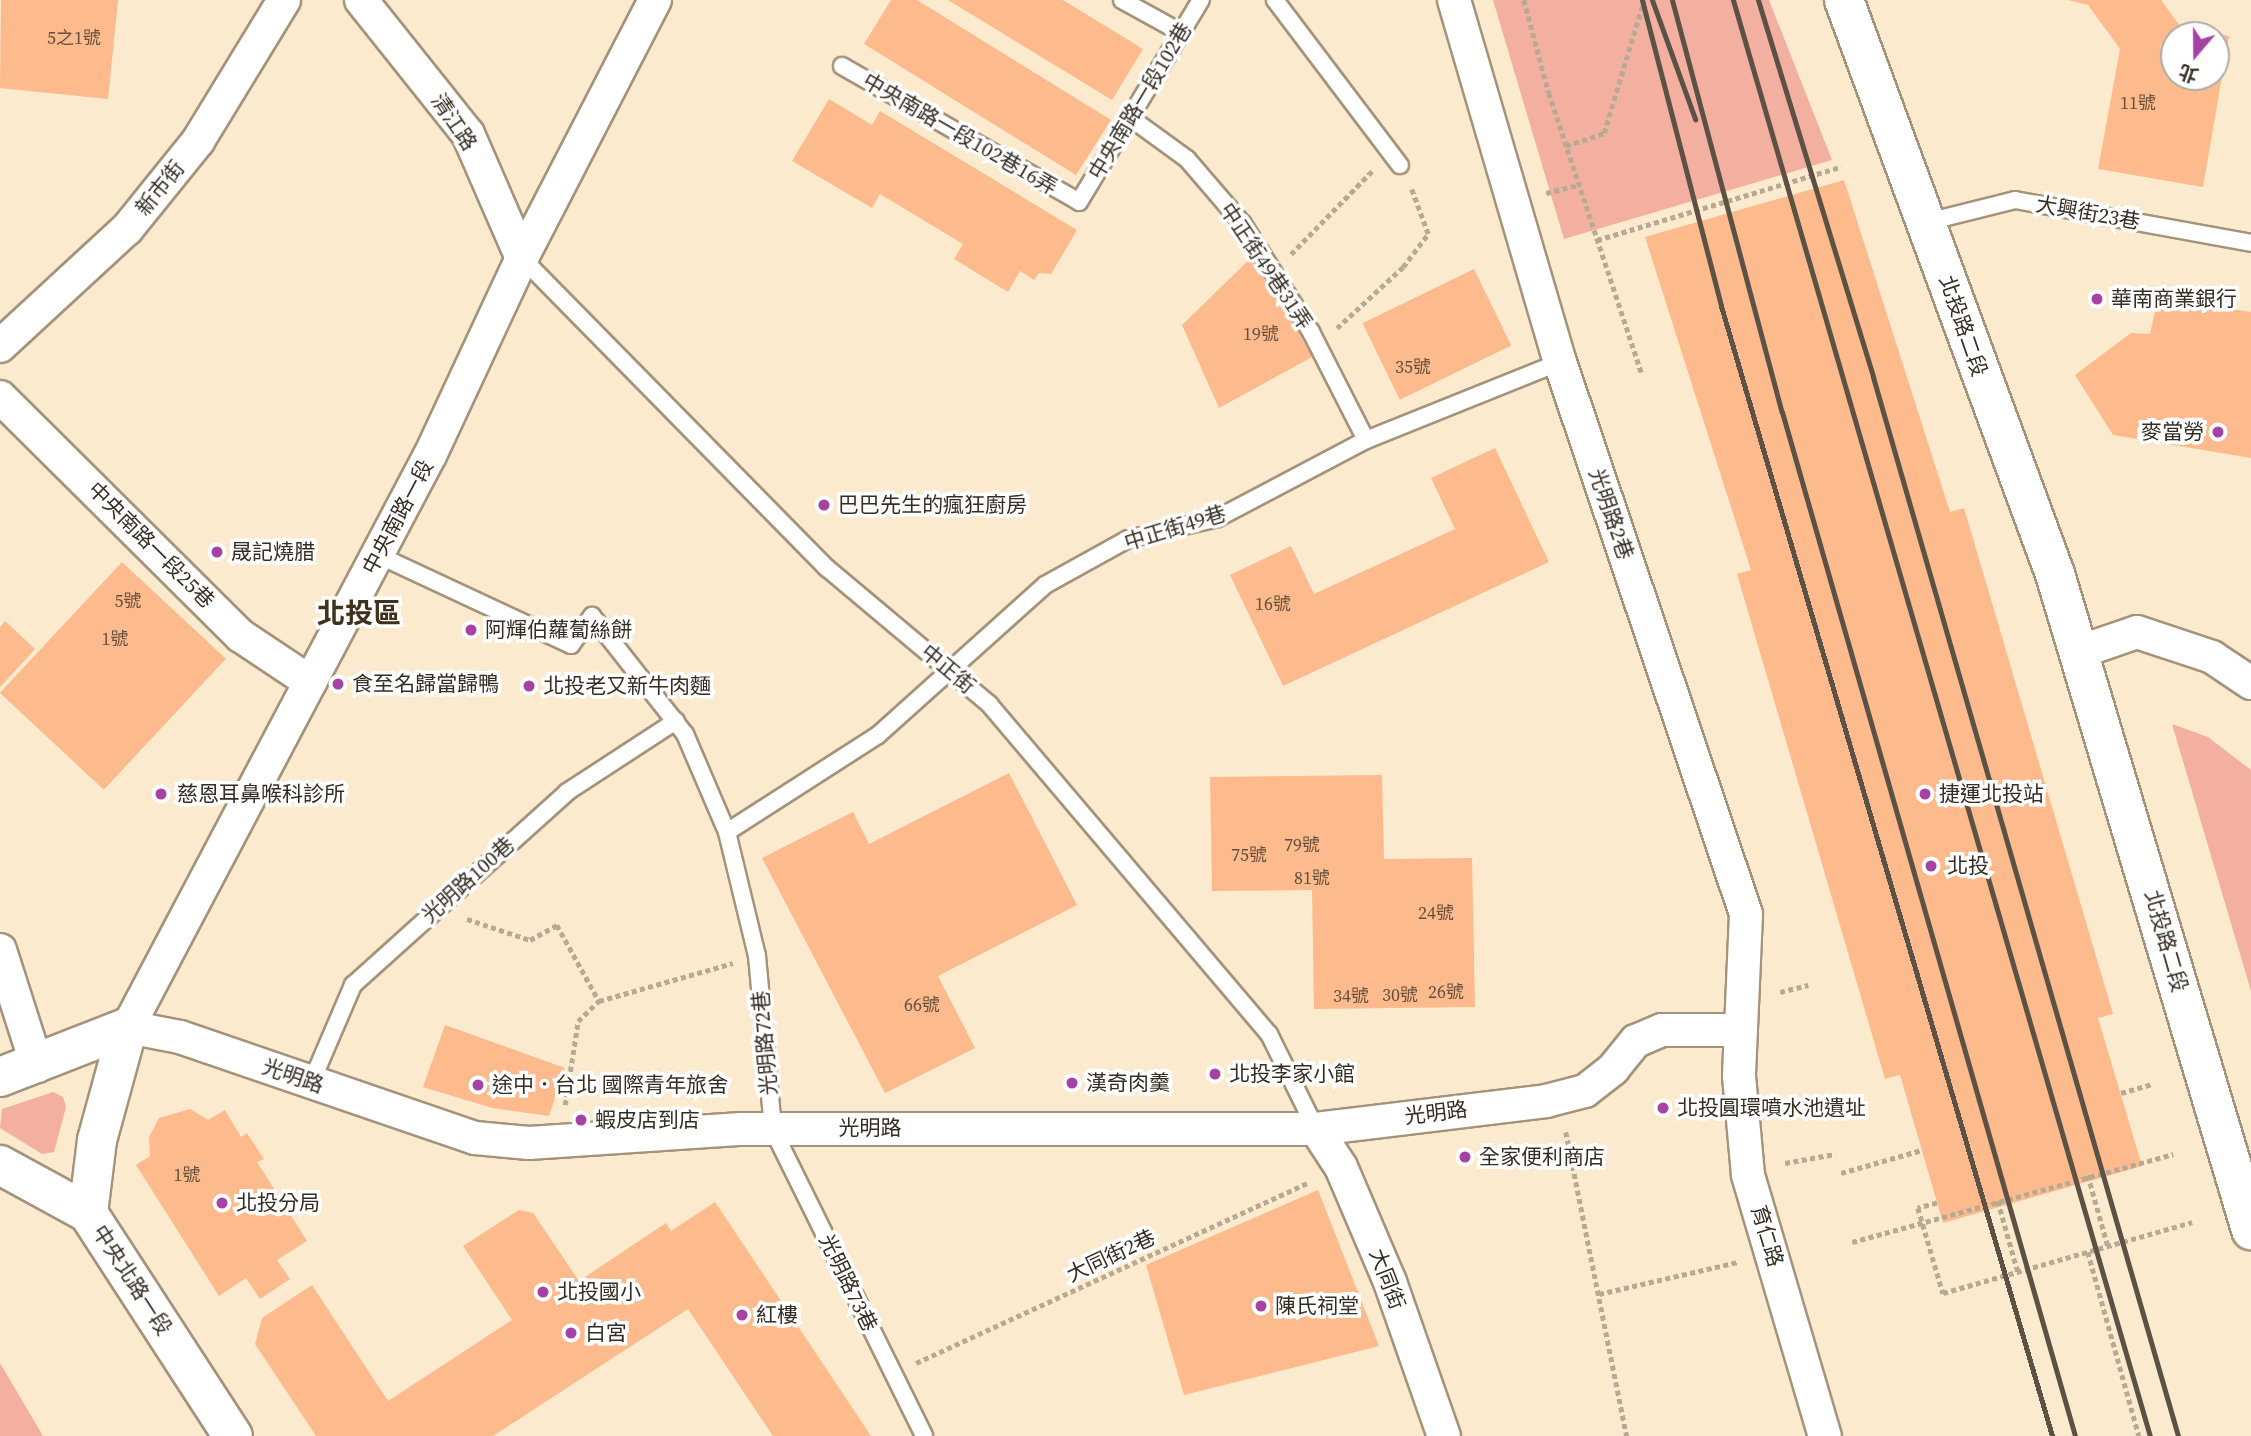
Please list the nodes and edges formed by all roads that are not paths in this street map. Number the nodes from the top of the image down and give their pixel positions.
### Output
1 (284, 0) edge
2 (361, 0) edge
3 (655, 0) edge
4 (1122, 0) edge
5 (1201, 0) edge
6 (1275, 0) edge
7 (1454, 0) edge
8 (1844, 0) edge
9 (1180, 32) junction
10 (842, 66) dead end
11 (1132, 119) junction
12 (1395, 159) road end
13 (1079, 202) joint
14 (1927, 222) junction
15 (2251, 243) edge
16 (522, 258) junction
17 (0, 346) edge
18 (1560, 362) junction
19 (0, 397) edge
20 (1366, 440) junction
21 (377, 555) junction
22 (2079, 652) junction
23 (953, 673) junction
24 (310, 682) junction
25 (2251, 683) edge
26 (676, 721) junction
27 (727, 832) junction
28 (0, 950) edge
29 (128, 1027) junction
30 (1741, 1030) junction
31 (37, 1066) junction
32 (0, 1077) edge
33 (312, 1083) junction
34 (1316, 1129) junction
35 (773, 1130) junction
36 (0, 1165) edge
37 (88, 1213) junction
38 (2251, 1230) edge
39 (233, 1436) edge
40 (924, 1436) edge
41 (1444, 1436) edge
42 (1825, 1436) edge

1 - 17 street, 新市街
2 - 16 street, 清江路
3 - 16 street, 中央南路一段
4 - 9 lane
5 - 9 lane, 中央南路一段102巷
6 - 12 lane
7 - 18 street, 光明路2巷
8 - 14 street, 北投路二段
9 - 11 lane, 中央南路一段102巷
10 - 13 lane, 中央南路一段102巷16弄
11 - 13 lane, 中央南路一段102巷
11 - 20 lane, 中正街49巷31弄
14 - 15 lane, 大興街23巷
14 - 22 street, 北投路二段
16 - 21 street, 中央南路一段
16 - 23 lane, 中正街
18 - 20 lane, 中正街49巷
18 - 30 street, 光明路2巷
19 - 24 street, 中央南路一段25巷
20 - 23 lane, 中正街49巷
21 - 24 street, 中央南路一段
21 - 26 lane, 光明路72巷
22 - 25 street
22 - 38 street, 北投路二段
23 - 27 lane, 中正街49巷
23 - 34 lane, 中正街
24 - 29 street, 中央南路一段
26 - 27 lane, 光明路72巷
26 - 33 lane, 光明路100巷
27 - 35 lane, 光明路72巷
28 - 31 street
29 - 31 street
29 - 33 street, 光明路
29 - 37 street, 中央北路一段
30 - 34 street, 光明路
30 - 42 street, 育仁路
31 - 32 street
33 - 35 street, 光明路
34 - 35 street, 光明路
34 - 41 street, 大同街
35 - 40 lane, 光明路73巷
36 - 37 street
37 - 39 street, 中央北路一段

